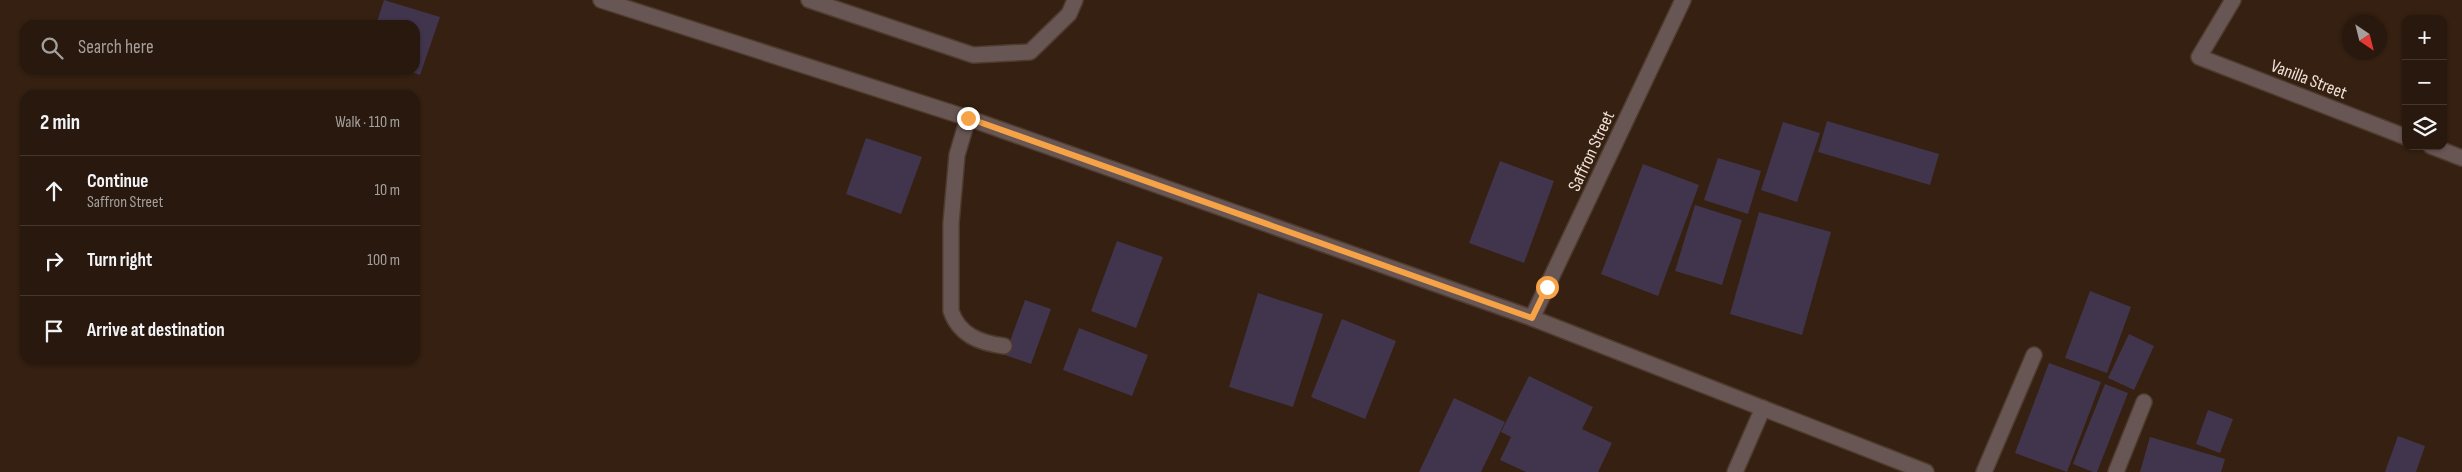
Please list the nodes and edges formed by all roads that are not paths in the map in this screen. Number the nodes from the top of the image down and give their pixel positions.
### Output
1 (601, 0) edge
2 (809, 0) edge
3 (1075, 0) edge
4 (1684, 0) edge
5 (2233, 0) edge
6 (968, 118) junction
7 (2402, 134) edge
8 (2441, 150) edge
9 (2462, 158) edge
10 (1532, 318) junction
11 (1004, 346) dead end
12 (2034, 355) dead end
13 (2144, 402) dead end
14 (1762, 408) junction
15 (1735, 472) edge
16 (1926, 472) edge
17 (1984, 472) edge
18 (2116, 472) edge

1 - 6 street
2 - 3 street
4 - 10 street, Saffron Street
5 - 7 street, Vanilla Street
6 - 10 street
6 - 11 street
8 - 9 street
10 - 14 street
12 - 17 street
13 - 18 street
14 - 15 street
14 - 16 street

